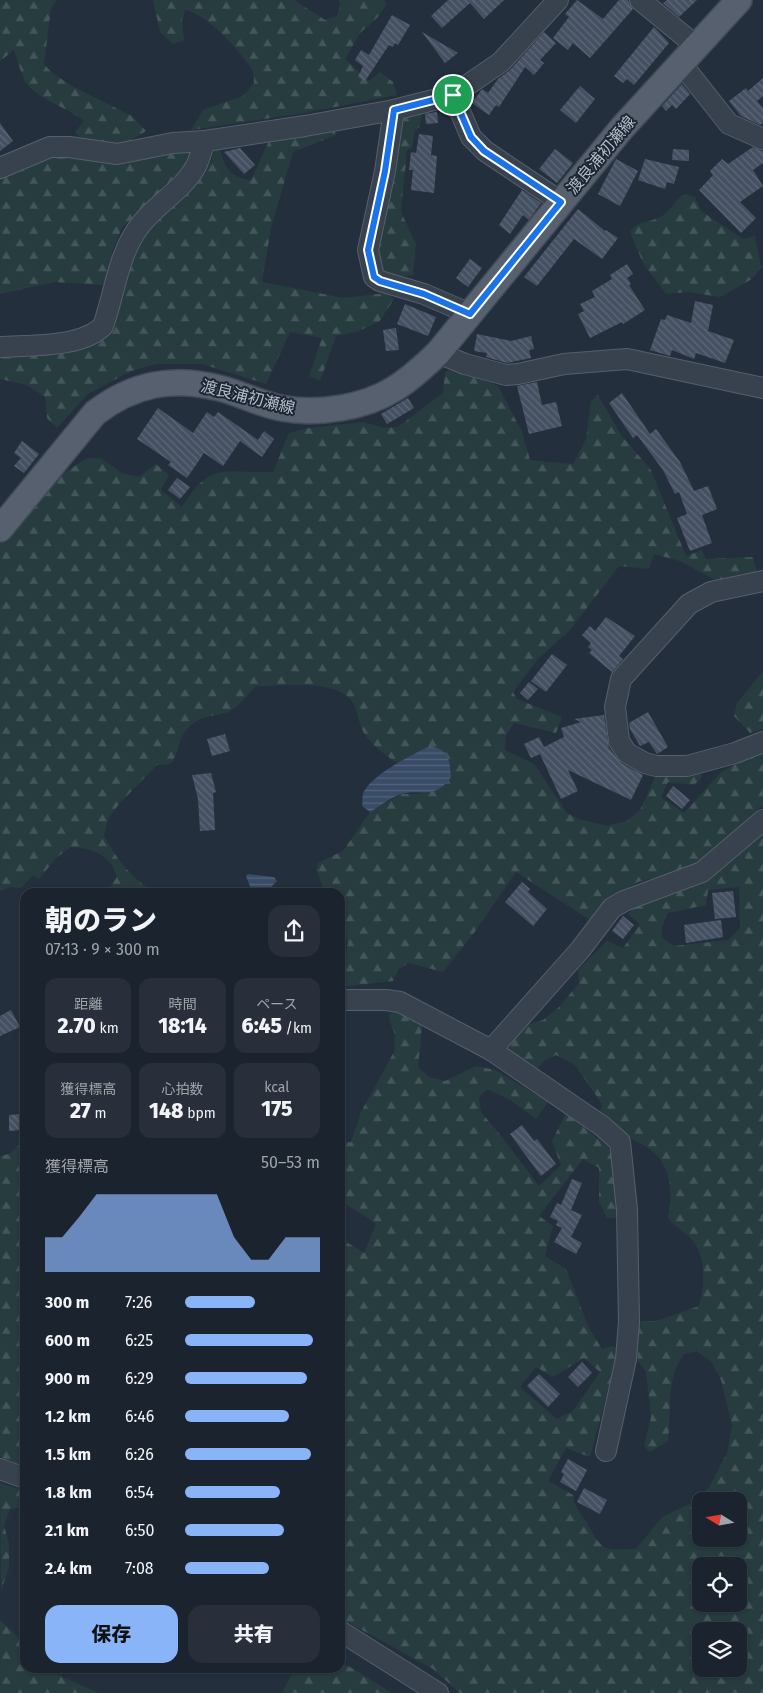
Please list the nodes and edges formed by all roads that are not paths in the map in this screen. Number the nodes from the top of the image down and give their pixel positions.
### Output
1 (558, 0) edge
2 (640, 0) edge
3 (738, 0) edge
4 (688, 54) junction
5 (453, 95) junction
6 (394, 110) junction
7 (763, 139) edge
8 (205, 140) junction
9 (0, 168) edge
10 (561, 202) junction
11 (470, 314) junction
12 (0, 347) edge
13 (438, 353) junction
14 (763, 388) edge
15 (0, 529) edge
16 (763, 581) edge
17 (763, 742) edge
18 (763, 820) edge
19 (345, 1000) edge
20 (490, 1050) junction
21 (606, 1451) dead end
22 (0, 1468) edge
23 (20, 1476) edge
24 (345, 1634) edge
25 (438, 1693) edge

1 - 5 street
2 - 4 street
3 - 4 main road, 渡良浦初瀬線
4 - 7 street
4 - 10 main road, 渡良浦初瀬線
5 - 6 street
5 - 10 street
6 - 8 street
6 - 11 street
8 - 9 street
8 - 12 street
10 - 11 main road, 渡良浦初瀬線
11 - 13 main road, 渡良浦初瀬線
13 - 14 street
13 - 15 main road, 渡良浦初瀬線
16 - 17 street
18 - 20 street
19 - 20 street
20 - 21 street
22 - 23 street
24 - 25 street

